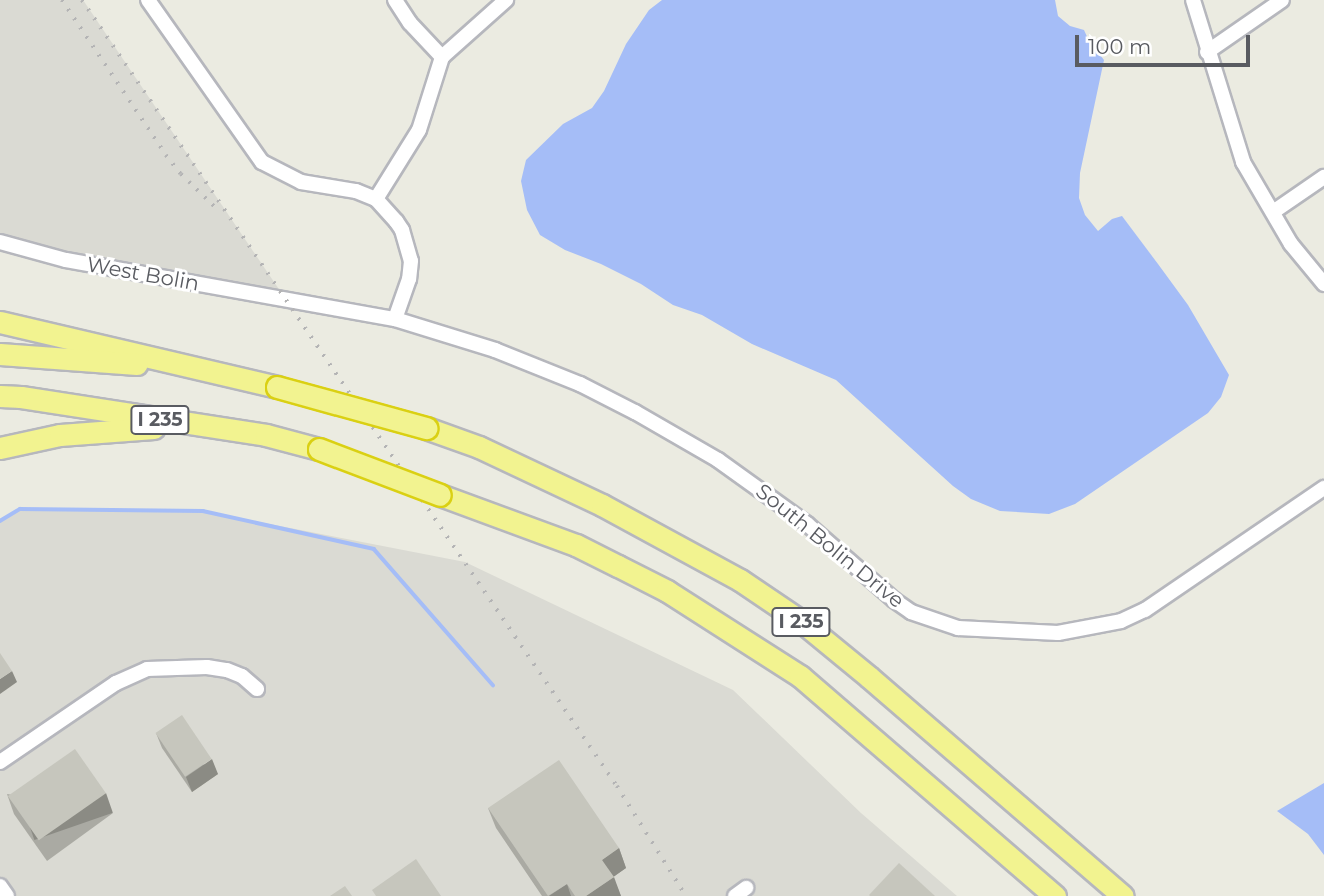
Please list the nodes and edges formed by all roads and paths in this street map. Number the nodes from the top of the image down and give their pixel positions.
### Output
1 (148, 0) edge
2 (394, 0) edge
3 (506, 0) edge
4 (1193, 0) edge
5 (1282, 0) edge
6 (1207, 52) junction
7 (442, 57) junction
8 (1324, 177) edge
9 (376, 199) junction
10 (1273, 212) junction
11 (0, 242) edge
12 (1324, 284) edge
13 (287, 302) joint
14 (395, 319) junction
15 (0, 322) edge
16 (0, 354) edge
17 (202, 370) junction
18 (0, 396) edge
19 (195, 426) junction
20 (0, 448) edge
21 (1324, 488) edge
22 (257, 689) dead end
23 (0, 762) edge
24 (0, 886) edge
25 (7, 896) edge
26 (1055, 896) edge
27 (1123, 896) edge

1 - 9 street
2 - 7 street
3 - 7 street
4 - 6 street
5 - 6 street
6 - 10 street
7 - 9 street
8 - 10 street
9 - 14 street
10 - 12 street
11 - 13 street, West Bolin
13 - 14 street, South Bolin Drive
14 - 21 street, South Bolin Drive
15 - 17 highway
16 - 17 highway, I 235
17 - 27 highway, I 235, bridge
18 - 19 highway, I 235
19 - 20 highway
19 - 26 highway, I 235, bridge
22 - 23 street
24 - 25 street

